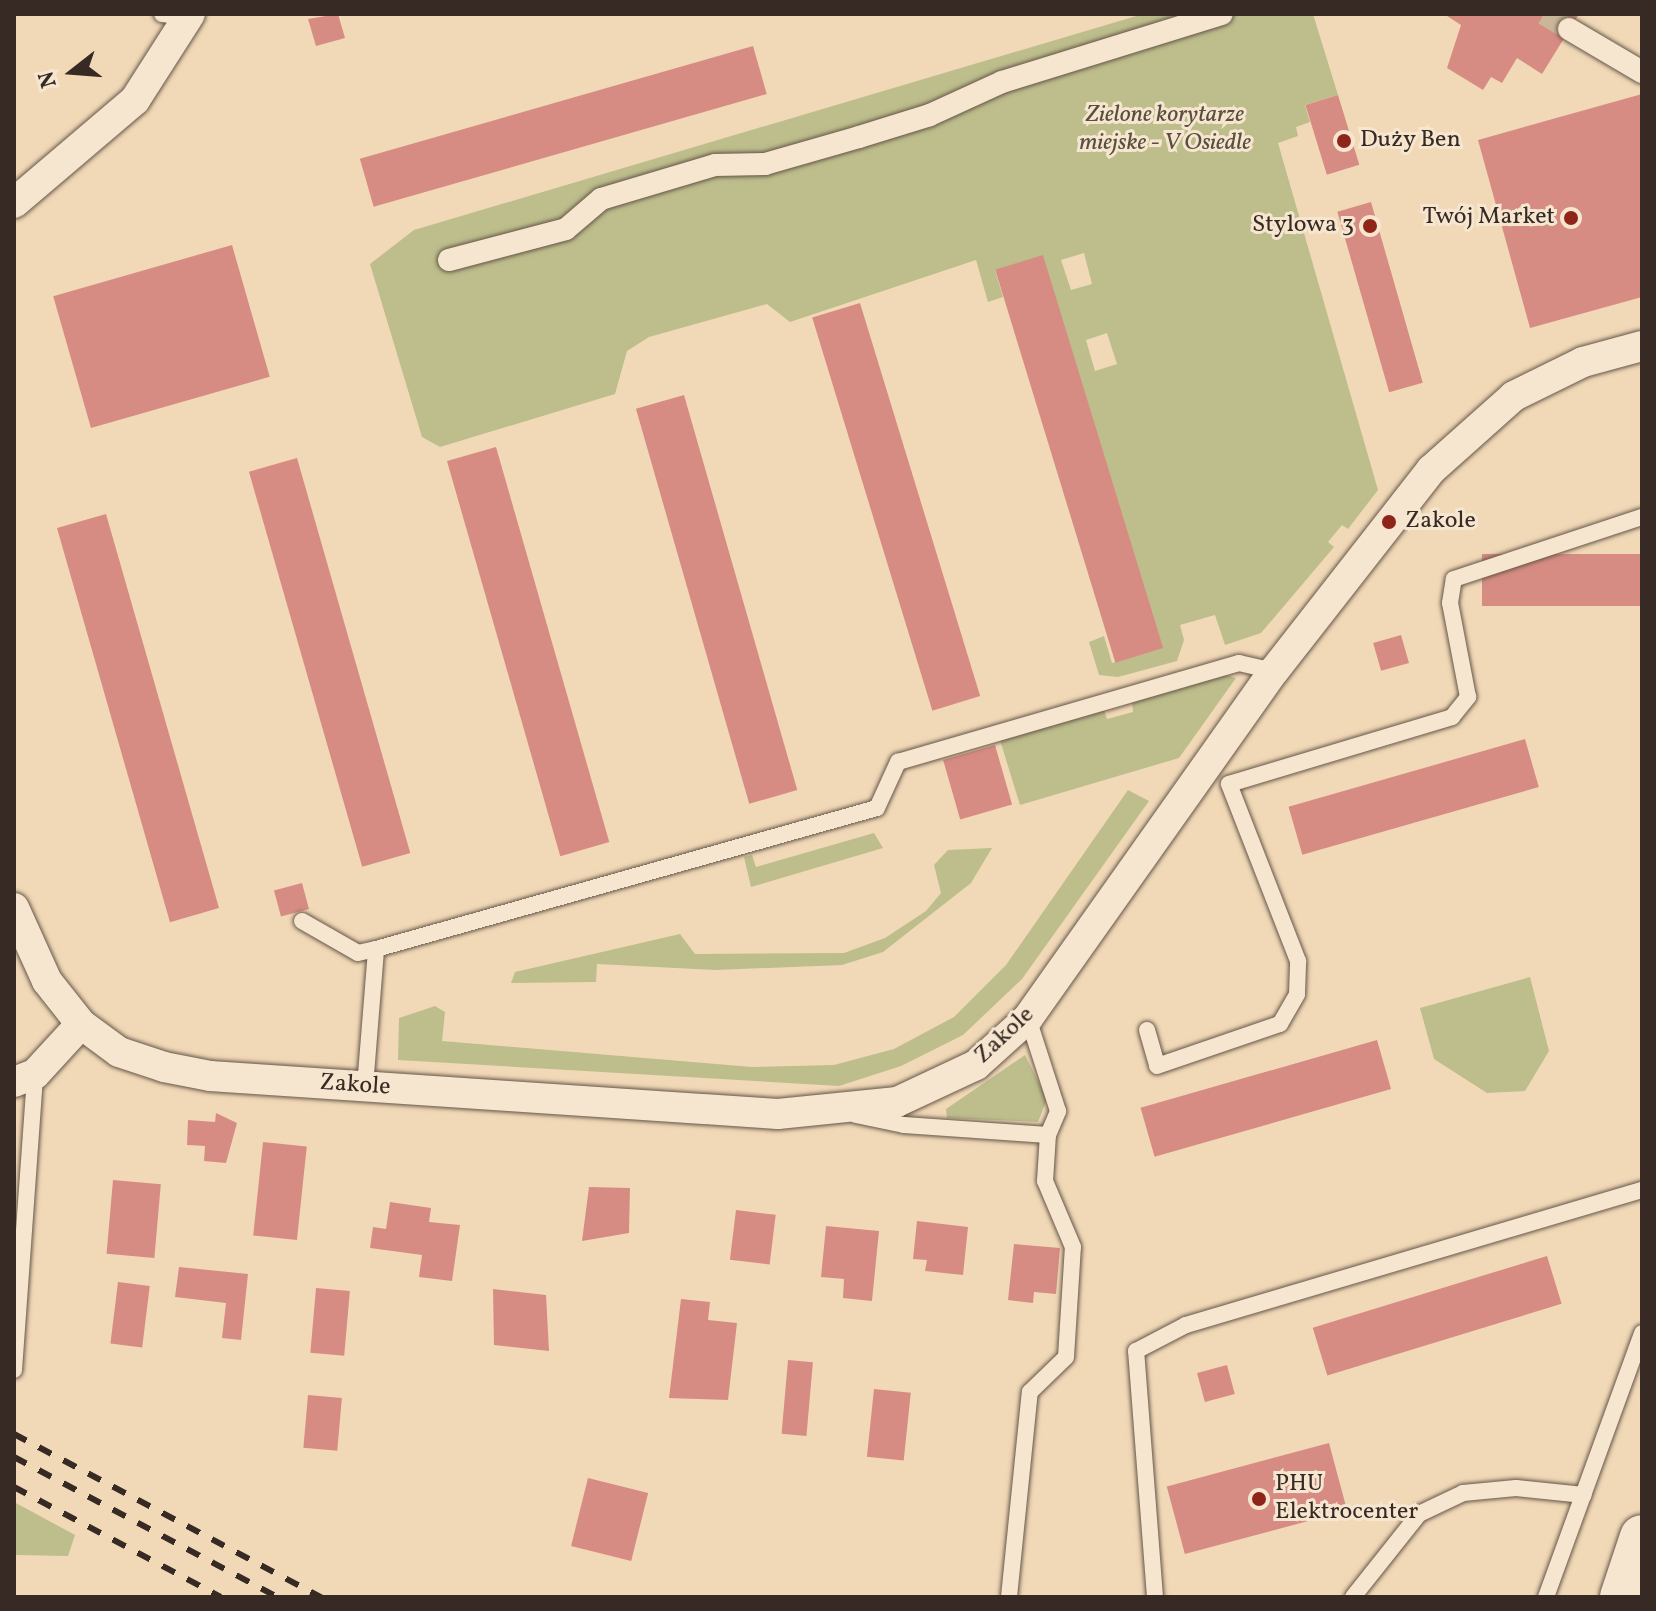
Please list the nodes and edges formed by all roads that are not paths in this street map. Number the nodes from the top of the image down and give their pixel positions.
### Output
1 (1222, 14) edge
2 (180, 15) edge
3 (1569, 29) tunnel mouth
4 (1642, 72) edge
5 (14, 203) edge
6 (449, 260) dead end
7 (1642, 346) edge
8 (1642, 517) edge
9 (1274, 671) junction
10 (1199, 778) junction
11 (1229, 784) junction
12 (14, 908) edge
13 (302, 921) dead end
14 (376, 949) junction
15 (1028, 1018) junction
16 (81, 1024) junction
17 (1147, 1030) dead end
18 (24, 1078) edge
19 (365, 1087) junction
20 (843, 1112) junction
21 (1048, 1135) junction
22 (1642, 1190) edge
23 (1642, 1333) edge
24 (14, 1370) edge
25 (1584, 1495) junction
26 (1642, 1537) edge
27 (1009, 1597) edge
28 (1155, 1597) edge
29 (1353, 1597) edge
30 (1546, 1597) edge
31 (1622, 1597) edge

1 - 6 street
2 - 5 street
3 - 4 street
7 - 9 street, Zakole
8 - 11 lane
9 - 10 street, Zakole
9 - 14 lane
10 - 11 lane
10 - 15 street, Zakole
11 - 17 lane
12 - 16 street, Zakole
13 - 14 lane
14 - 19 lane
15 - 20 street, Zakole
15 - 21 lane
16 - 18 street
16 - 19 street, Zakole
18 - 24 lane
19 - 20 street, Zakole
20 - 21 lane
21 - 27 lane
22 - 28 lane
23 - 25 lane
25 - 29 lane
25 - 30 lane
26 - 31 main road

